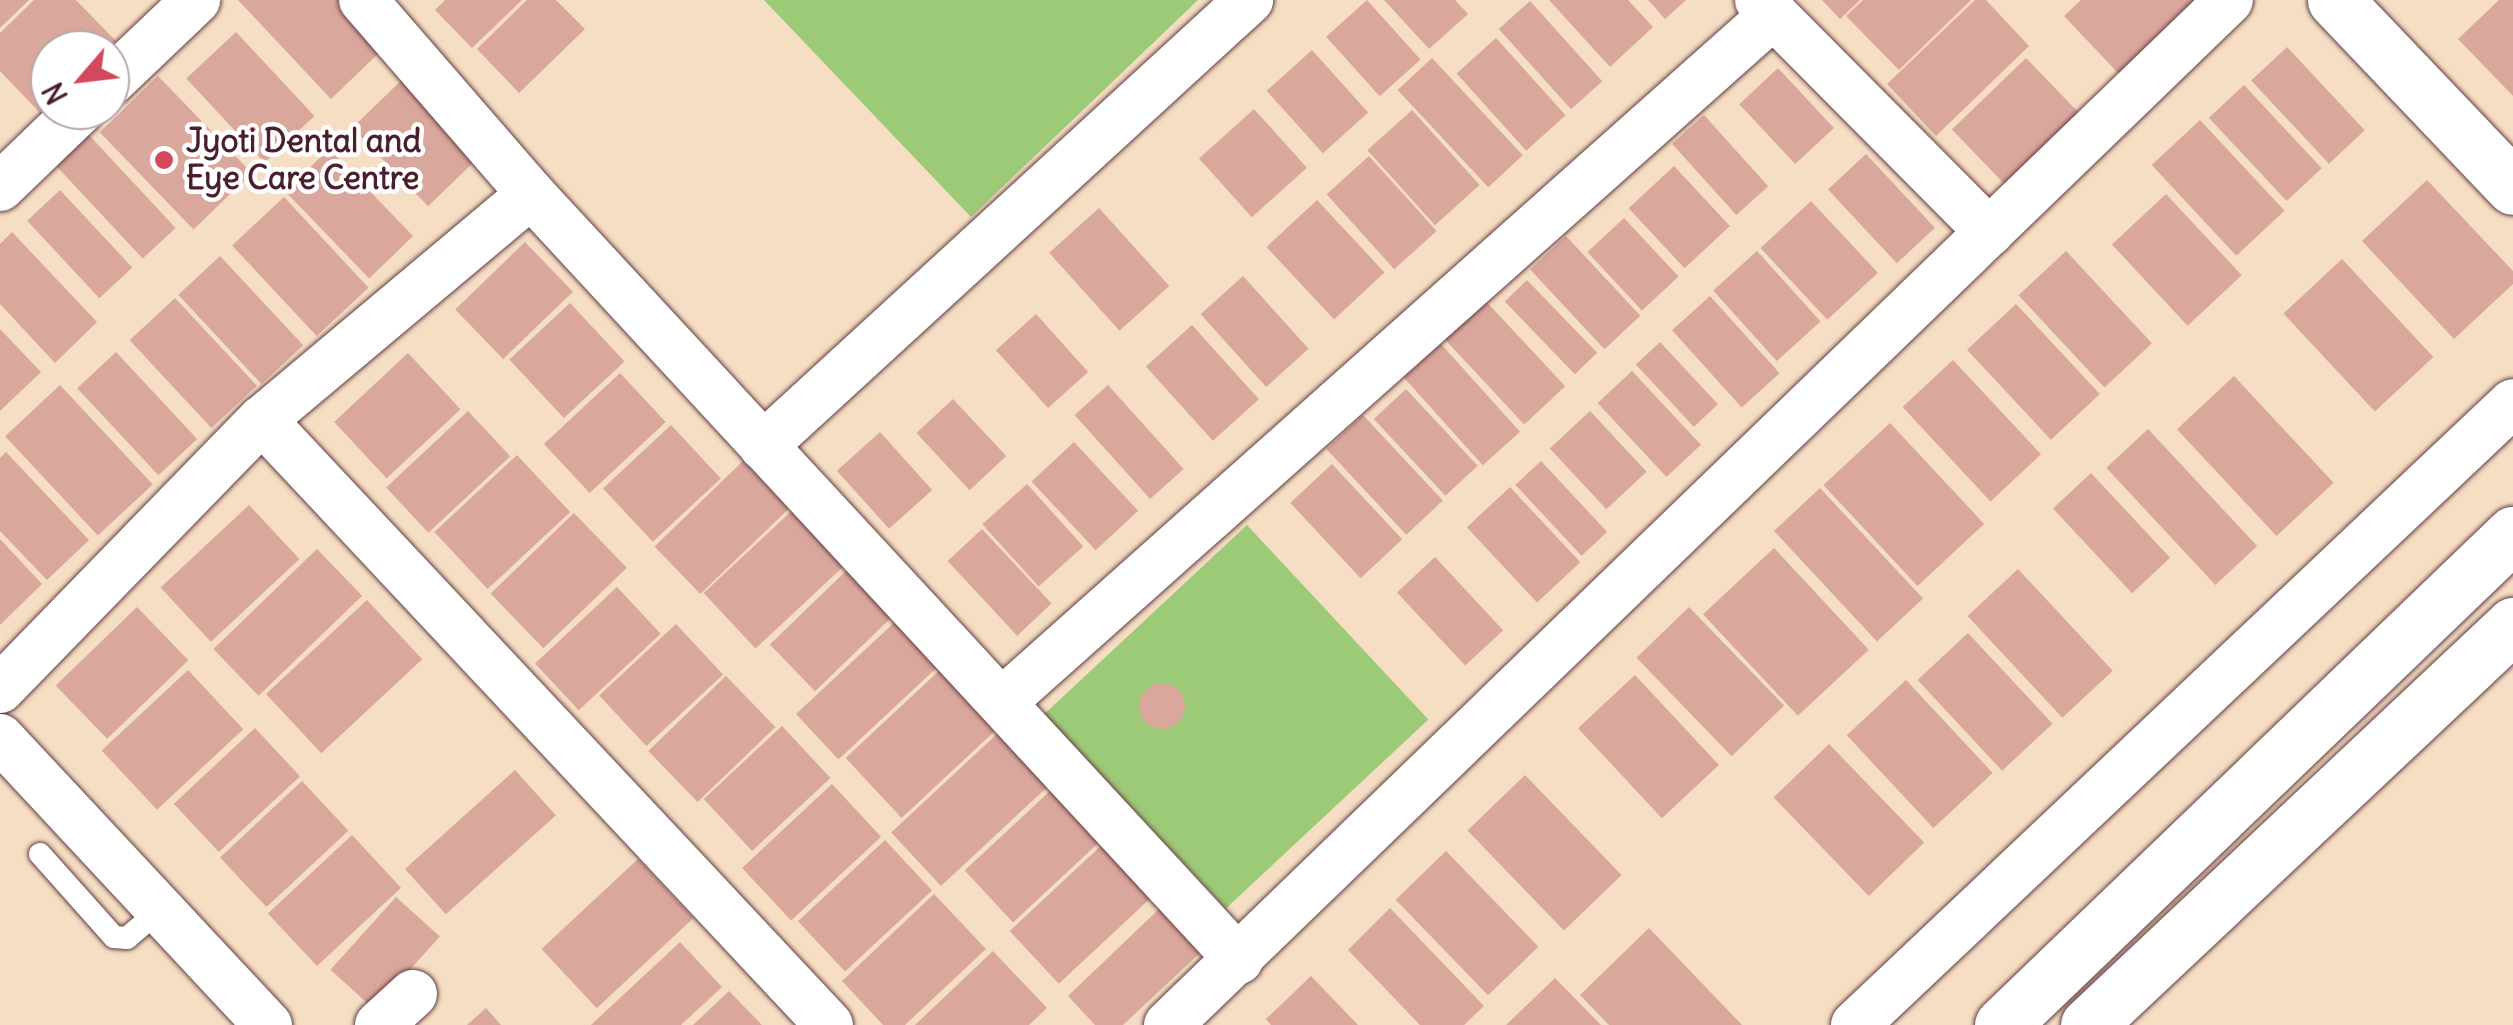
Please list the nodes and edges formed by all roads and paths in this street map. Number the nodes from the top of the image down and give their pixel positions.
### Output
1 (196, 0) edge
2 (363, 0) edge
3 (1249, 0) edge
4 (2229, 0) edge
5 (2335, 0) edge
6 (1766, 7) edge
7 (130, 63) edge
8 (56, 130) edge
9 (4, 174) edge
10 (2513, 187) edge
11 (531, 194) junction
12 (1989, 232) junction
13 (2513, 404) edge
14 (262, 420) junction
15 (763, 446) junction
16 (2513, 534) edge
17 (2513, 625) edge
18 (0, 690) edge
19 (1002, 702) junction
20 (0, 738) edge
21 (40, 854) dead end
22 (160, 910) junction
23 (1239, 960) junction
24 (268, 1025) edge
25 (829, 1025) edge
26 (1168, 1025) edge
27 (1855, 1025) edge
28 (2002, 1025) edge
29 (2088, 1025) edge

1 - 7 street
2 - 11 street
3 - 15 street
4 - 12 street
5 - 10 street
6 - 12 street
6 - 19 street
8 - 9 street
11 - 14 street
11 - 15 street
12 - 23 street
13 - 27 street
14 - 18 street
14 - 25 street
15 - 19 street
16 - 28 street
17 - 29 street
19 - 23 street
20 - 22 street
21 - 22 lane
22 - 24 street
23 - 26 street

